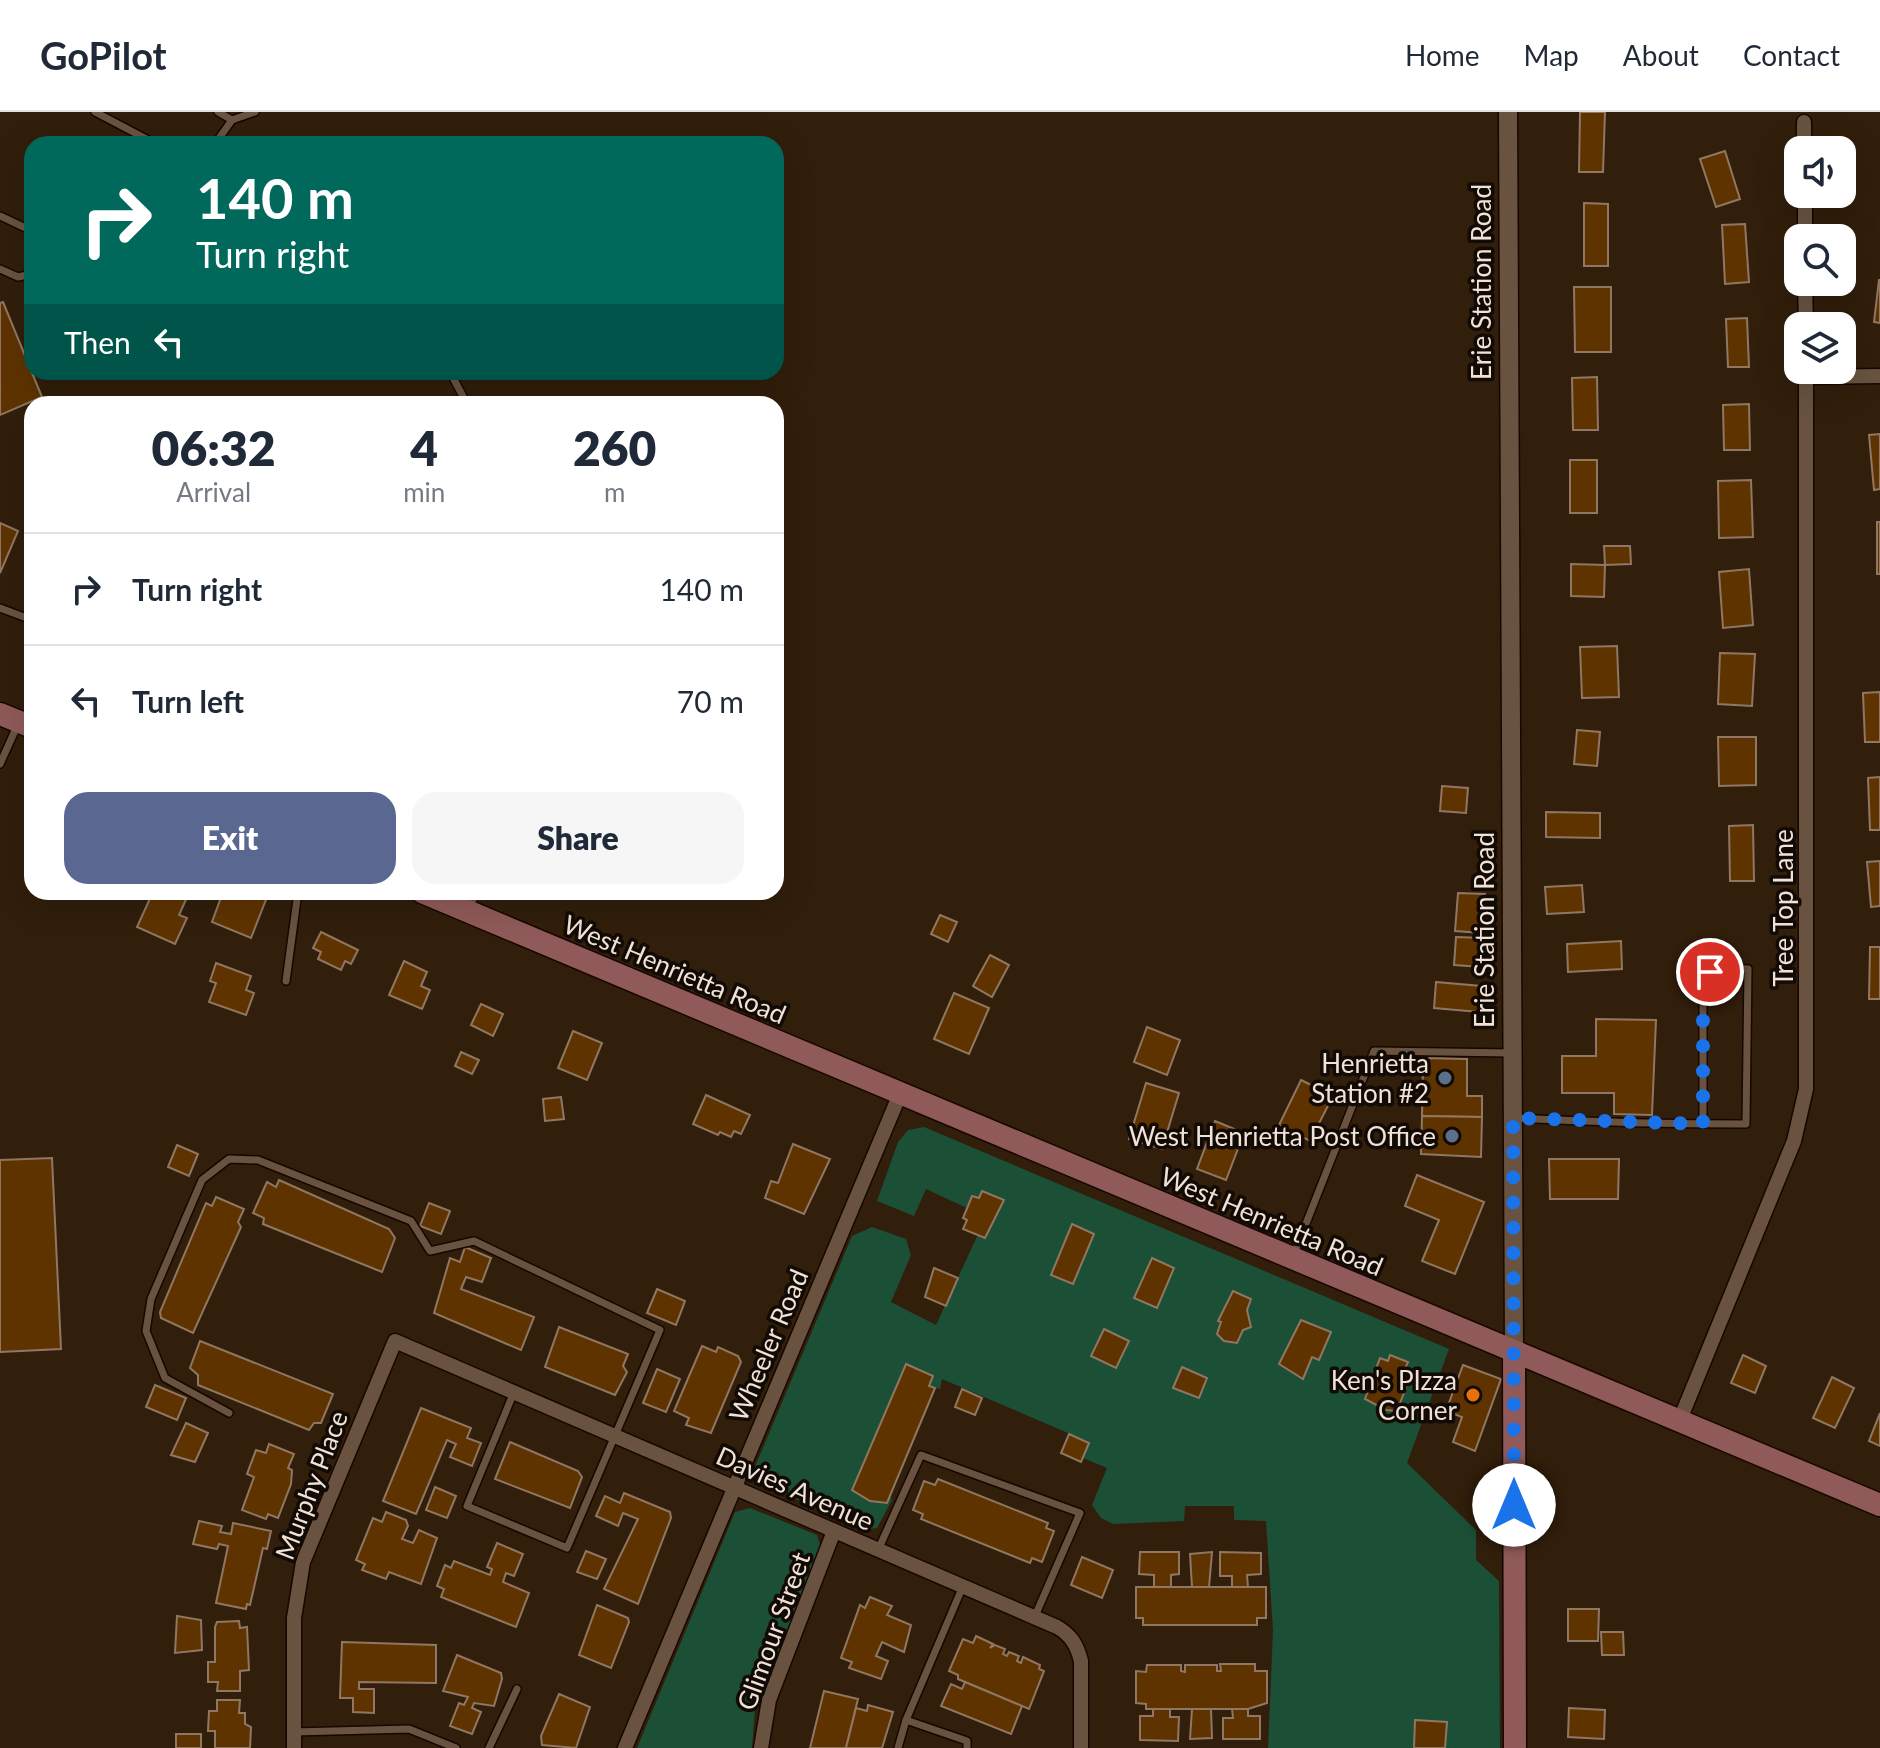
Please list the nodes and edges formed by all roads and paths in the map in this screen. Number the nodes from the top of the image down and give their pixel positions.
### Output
1 (95, 112) edge
2 (218, 112) edge
3 (255, 112) edge
4 (1508, 112) edge
5 (232, 120) junction
6 (1804, 122) dead end
7 (141, 136) edge
8 (221, 136) edge
9 (1804, 136) edge
10 (0, 216) edge
11 (24, 227) edge
12 (0, 269) edge
13 (24, 276) edge
14 (1856, 375) edge
15 (1880, 376) edge
16 (1806, 384) edge
17 (0, 608) edge
18 (24, 617) edge
19 (17, 721) edge
20 (0, 764) edge
21 (297, 900) edge
22 (472, 902) edge
23 (286, 981) dead end
24 (1513, 1053) junction
25 (900, 1094) junction
26 (1513, 1118) junction
27 (1703, 1124) junction
28 (1292, 1260) junction
29 (395, 1341) joint
30 (1514, 1354) junction
31 (514, 1392) junction
32 (229, 1413) dead end
33 (1679, 1422) junction
34 (614, 1435) junction
35 (734, 1487) junction
36 (1880, 1505) edge
37 (834, 1531) junction
38 (878, 1550) junction
39 (963, 1586) junction
40 (1035, 1616) junction
41 (517, 1689) dead end
42 (906, 1720) junction
43 (294, 1732) junction
44 (294, 1748) edge
45 (456, 1748) edge
46 (489, 1748) edge
47 (625, 1748) edge
48 (761, 1748) edge
49 (898, 1748) edge
50 (967, 1748) edge
51 (1081, 1748) edge
52 (1515, 1748) edge

1 - 7 lane
2 - 5 lane
3 - 5 lane
4 - 24 street, Erie Station Road
5 - 8 lane
6 - 9 street
10 - 11 lane
12 - 13 lane
14 - 15 street
16 - 33 street, Tree Top Lane
17 - 18 lane
19 - 20 lane
21 - 23 lane
22 - 25 main road, West Henrietta Road
24 - 26 street, Erie Station Road
24 - 28 lane
25 - 28 main road, West Henrietta Road
25 - 35 street, Wheeler Road
26 - 27 lane
26 - 30 street, Erie Station Road
27 - 27 lane
28 - 30 main road, West Henrietta Road
29 - 31 street, Davies Avenue
29 - 43 street, Murphy Place
30 - 33 main road, West Henrietta Road
30 - 52 main road, Erie Station Road
31 - 34 street, Davies Avenue
31 - 34 lane
32 - 34 lane
33 - 36 main road, West Henrietta Road
34 - 35 street, Davies Avenue
35 - 37 street, Davies Avenue
35 - 47 street, Wheeler Road
37 - 38 street, Davies Avenue
37 - 48 street, Glimour Street
38 - 39 street, Davies Avenue
38 - 40 lane
39 - 40 street, Davies Avenue
39 - 42 lane
40 - 51 street, Davies Avenue
41 - 46 lane
42 - 49 lane
42 - 50 lane
43 - 44 street, Murphy Place
43 - 45 lane

